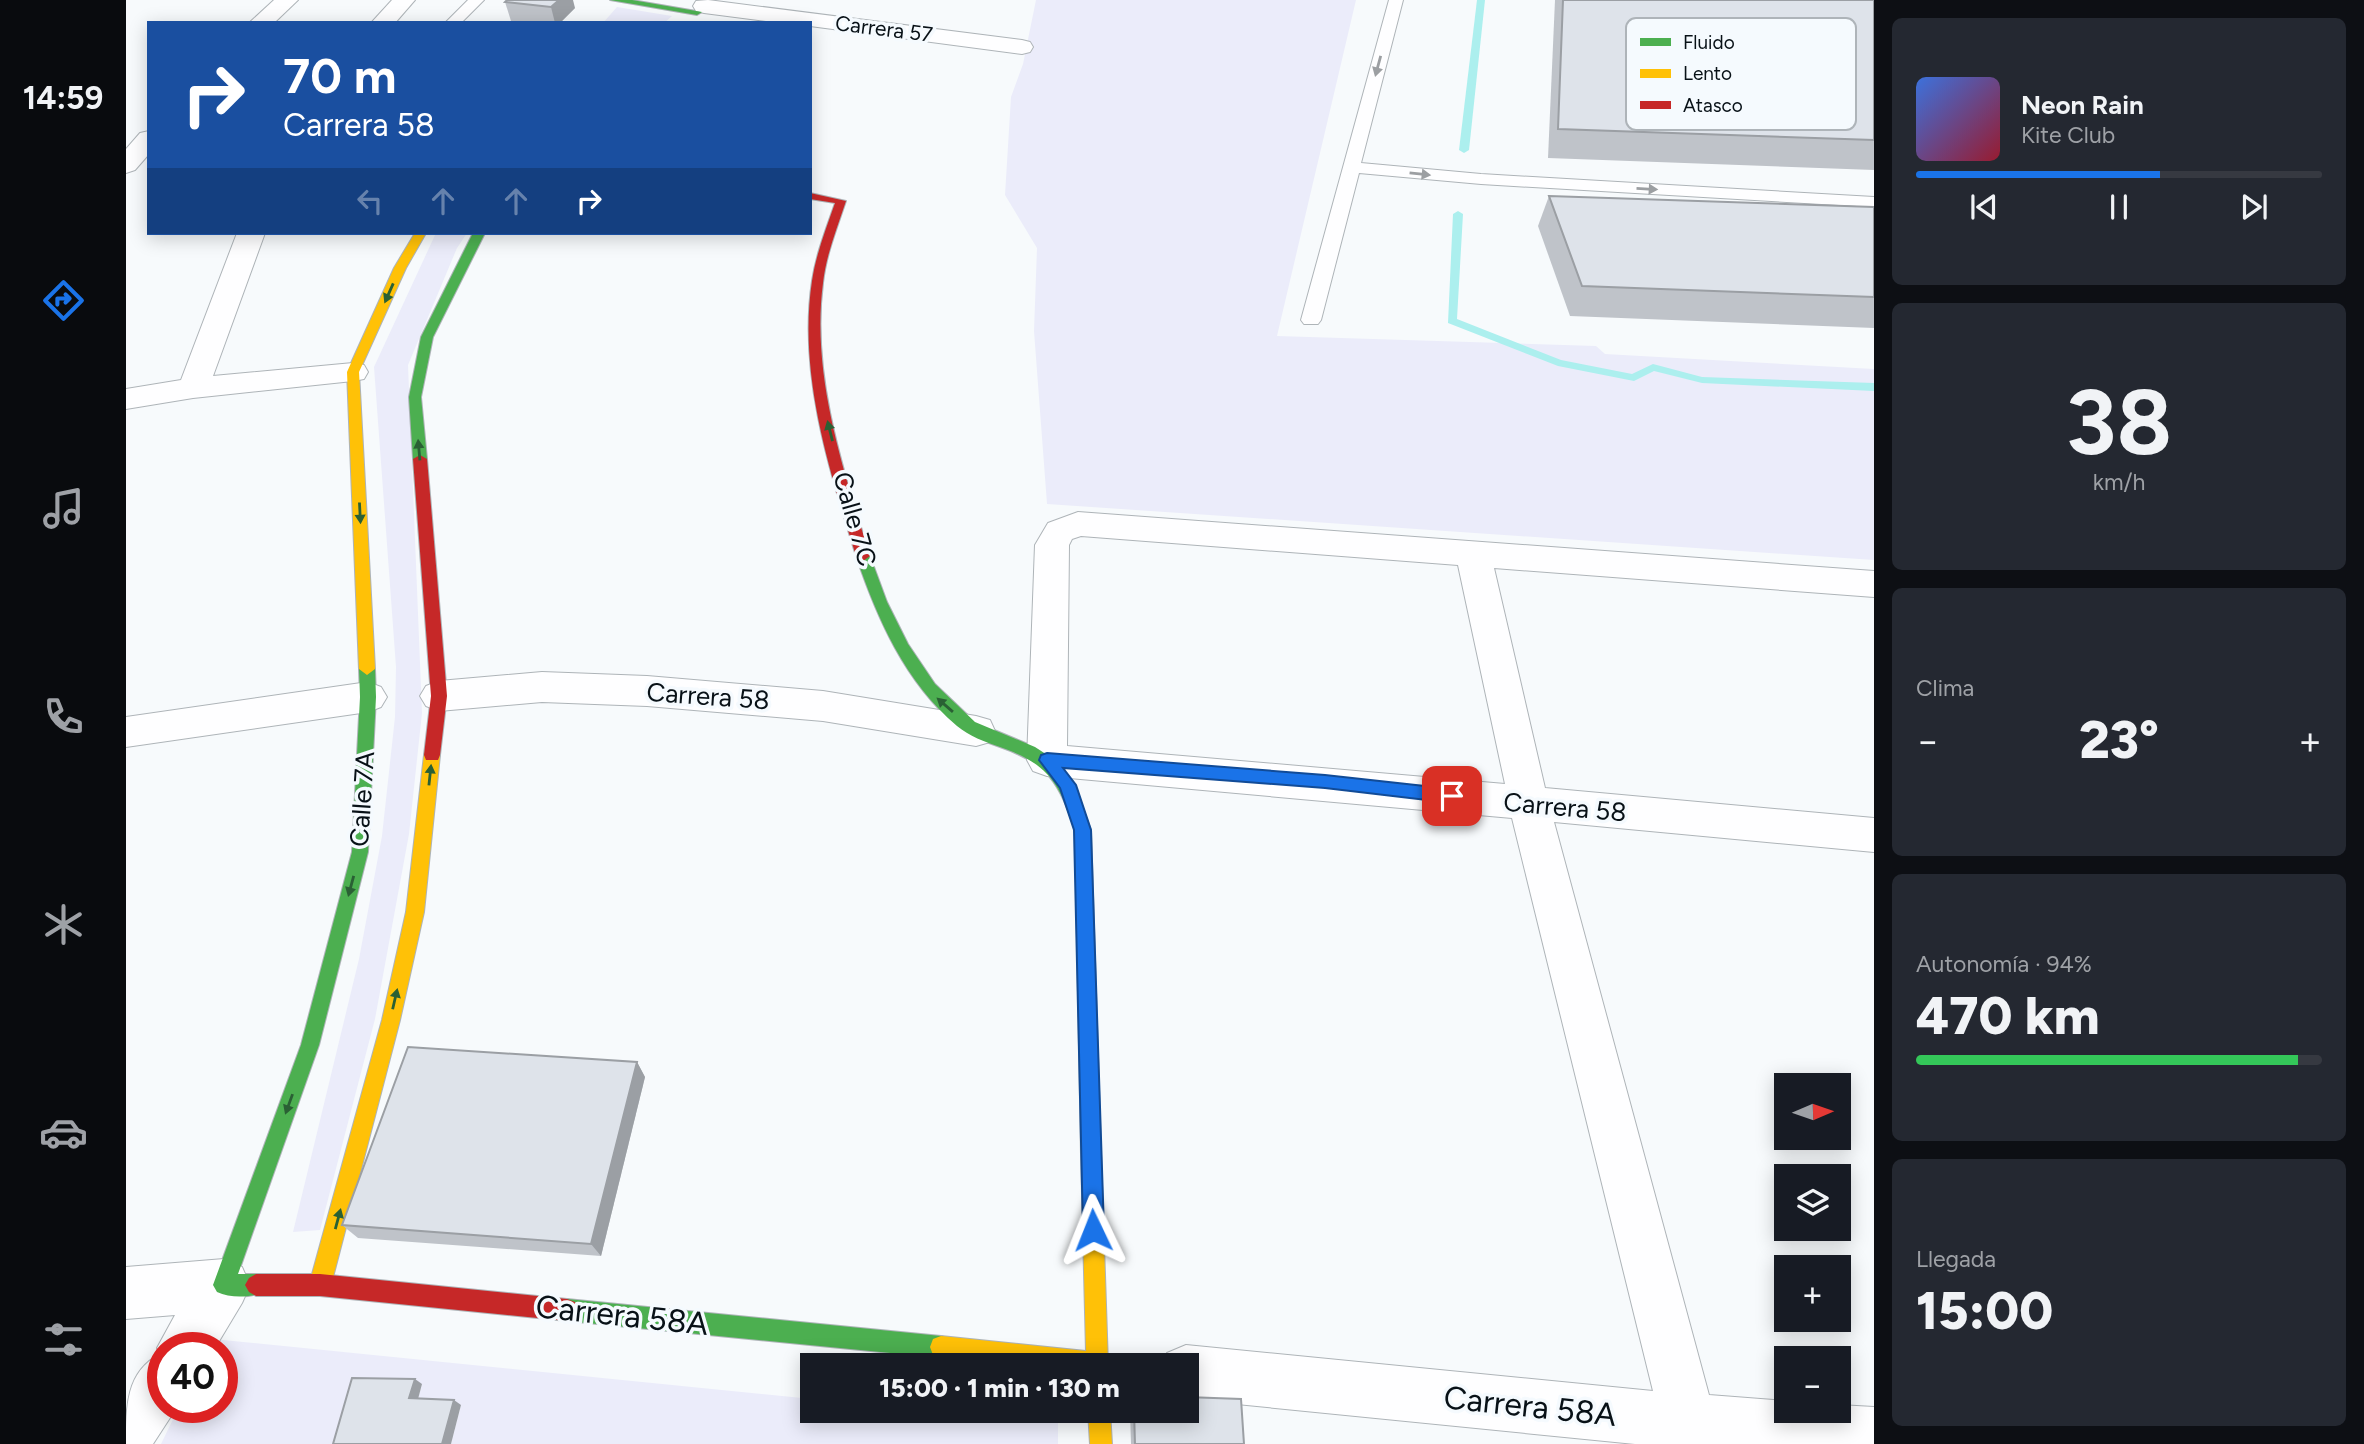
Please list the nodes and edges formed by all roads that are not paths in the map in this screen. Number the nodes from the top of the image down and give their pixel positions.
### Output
1 (287, 0) edge
2 (404, 0) edge
3 (477, 0) edge
4 (1396, 0) edge
5 (611, 2) edge
6 (699, 10) edge
7 (262, 21) edge
8 (384, 21) edge
9 (454, 21) edge
10 (795, 21) edge
11 (812, 23) edge
12 (1023, 47) dead end
13 (147, 140) edge
14 (126, 165) edge
15 (1352, 167) junction
16 (812, 195) edge
17 (1874, 202) edge
18 (250, 235) edge
19 (419, 235) edge
20 (478, 235) edge
21 (1311, 320) dead end
22 (353, 372) junction
23 (193, 388) junction
24 (126, 399) edge
25 (1473, 553) junction
26 (1874, 584) edge
27 (439, 696) junction
28 (368, 697) junction
29 (976, 731) junction
30 (126, 732) edge
31 (1047, 760) junction
32 (1529, 804) junction
33 (1874, 835) edge
34 (224, 1285) junction
35 (320, 1285) junction
36 (126, 1293) edge
37 (194, 1332) edge
38 (905, 1353) edge
39 (1102, 1353) edge
40 (1199, 1373) edge
41 (147, 1405) edge
42 (1688, 1420) junction
43 (1102, 1423) edge
44 (1874, 1435) edge
45 (126, 1437) edge
46 (1101, 1444) edge

1 - 7 street
2 - 8 street
3 - 9 lane
4 -> 15 lane
5 - 6 street
6 - 10 street, Carrera 57
11 - 12 street, Carrera 57
13 - 14 street
15 -> 17 lane
15 - 21 lane
29 -> 16 street, Calle 7C
18 - 23 street
19 -> 22 street, Calle 7A
27 -> 20 street
22 - 23 street
22 -> 28 street, Calle 7A
23 - 24 street
25 - 26 street
25 - 31 street
25 - 32 street
27 - 29 street, Carrera 58
35 -> 27 street
28 - 30 street
28 -> 34 street, Calle 7A
29 - 31 street, Calle 7C
31 - 32 street, Carrera 58
31 - 39 street, Calle 7C
32 - 33 street, Carrera 58
32 - 42 street
34 - 35 street, Carrera 58A
34 - 36 street, Carrera 58A
34 - 37 street, Calle 7A
35 - 38 street, Carrera 58A
40 - 42 street, Carrera 58A
41 - 45 street
42 - 44 street, Carrera 58A
43 - 46 street, Calle 7C

